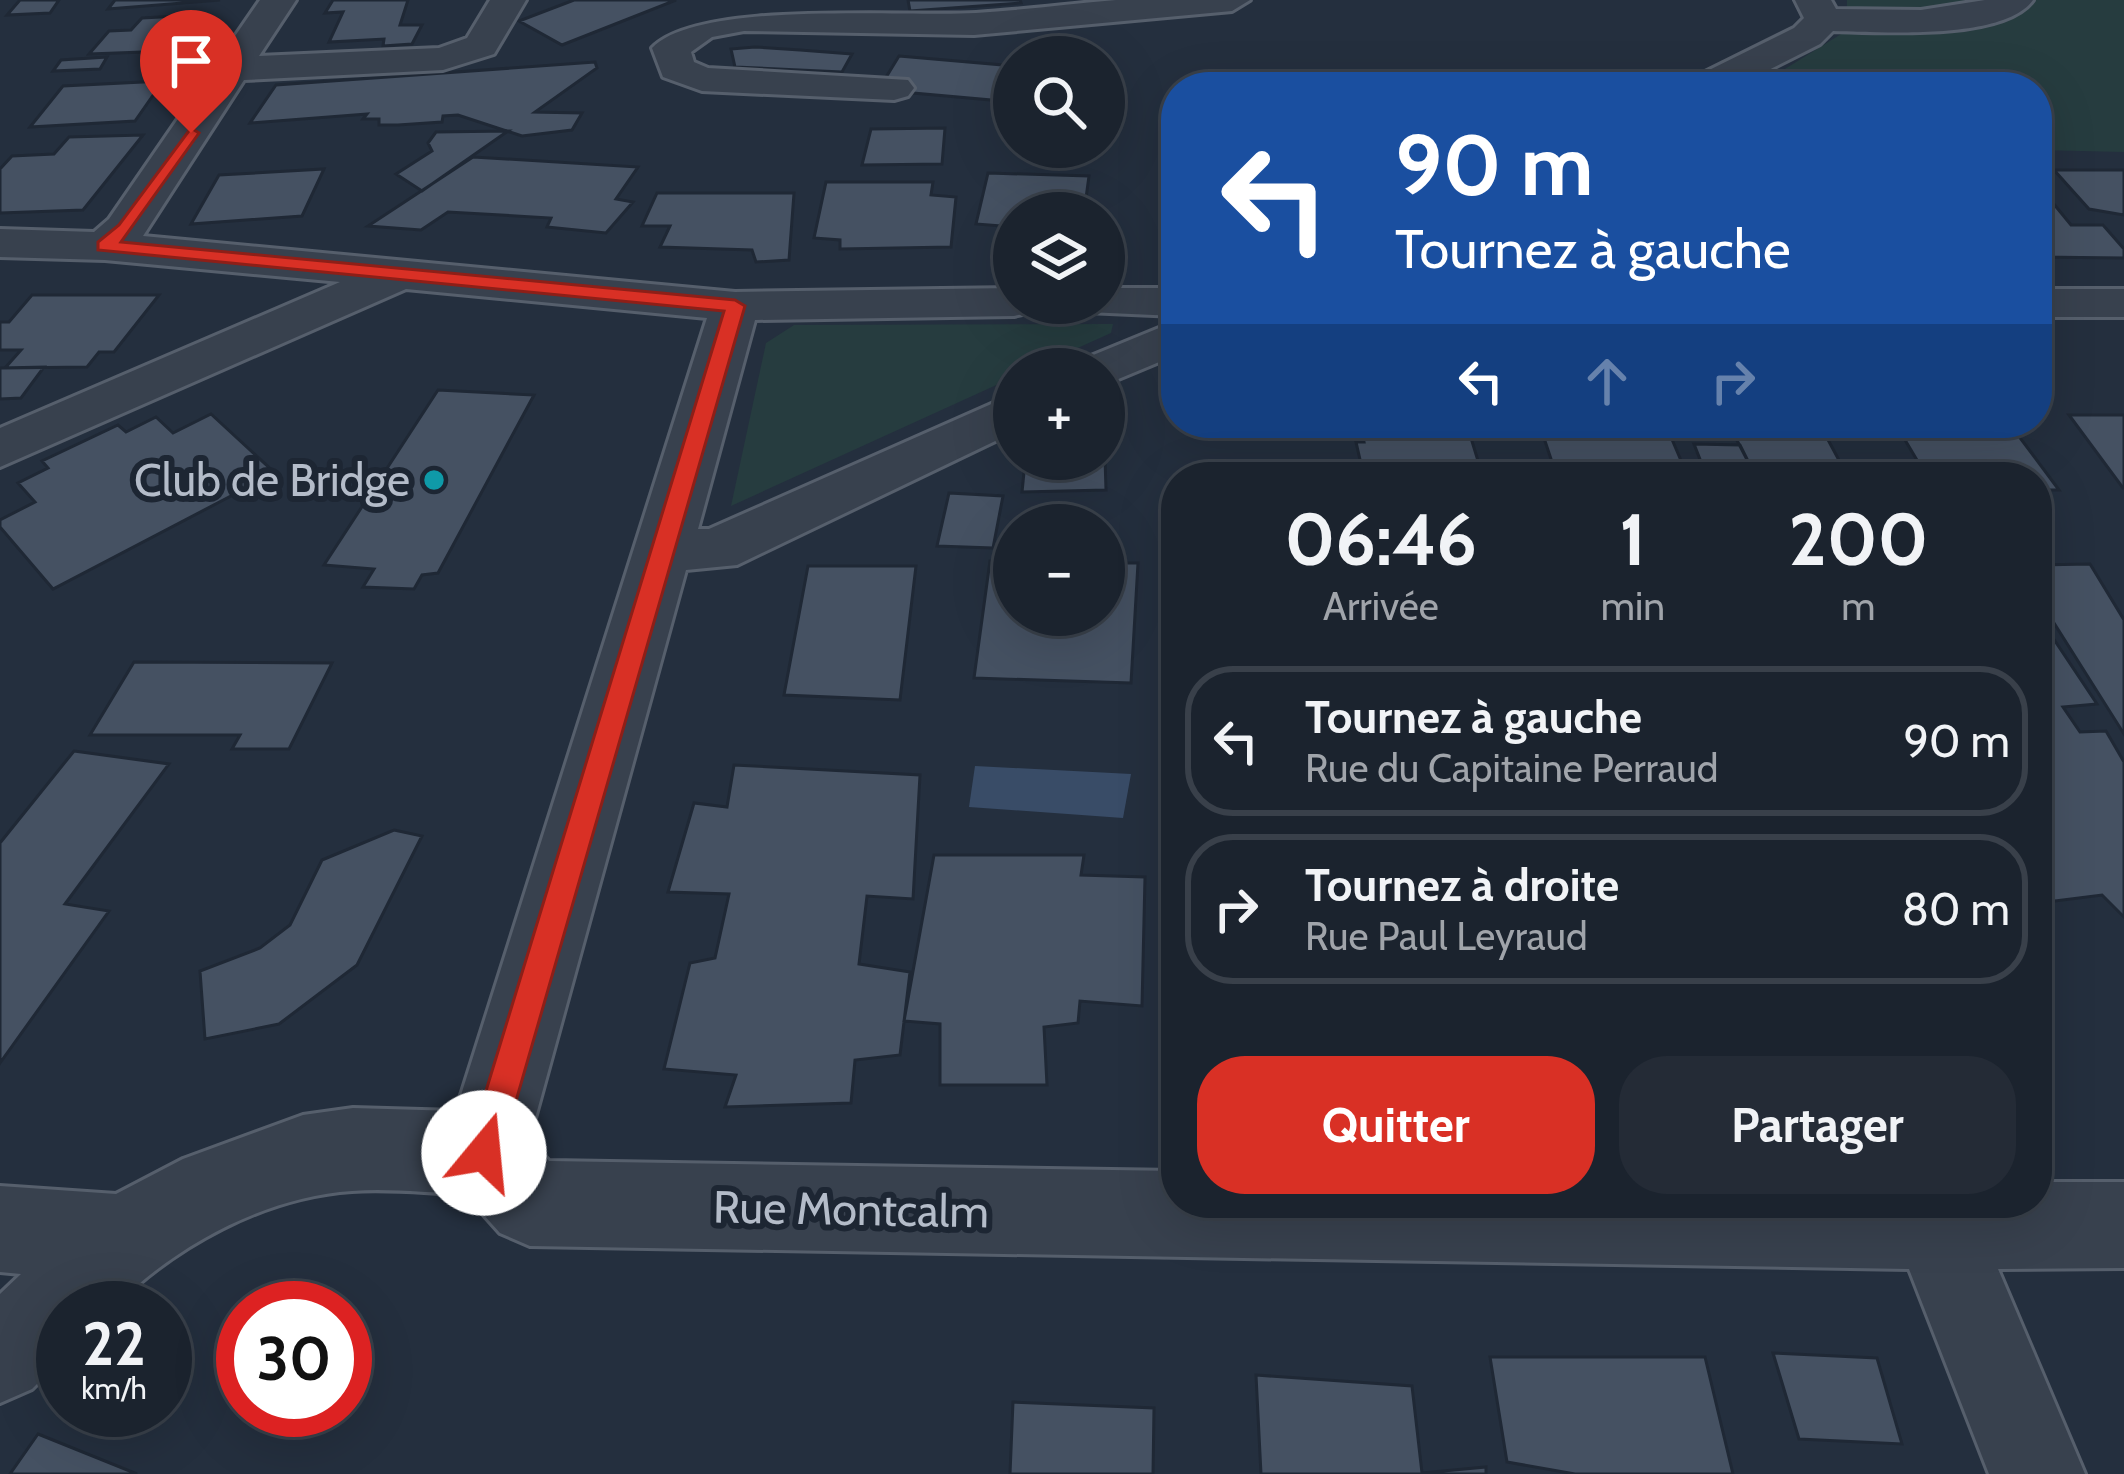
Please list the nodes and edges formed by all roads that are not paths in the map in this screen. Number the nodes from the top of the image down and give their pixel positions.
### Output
1 (278, 0) edge
2 (508, 0) edge
3 (1232, 0) edge
4 (2015, 0) edge
5 (1818, 10) edge
6 (235, 68) junction
7 (1735, 72) edge
8 (894, 88) dead end
9 (0, 243) edge
10 (105, 246) junction
11 (399, 274) junction
12 (993, 302) edge
13 (1125, 302) edge
14 (1161, 302) edge
15 (2052, 303) edge
16 (2124, 303) edge
17 (735, 306) junction
18 (1161, 343) edge
19 (1125, 360) edge
20 (993, 421) edge
21 (0, 448) edge
22 (661, 548) junction
23 (484, 1153) junction
24 (1161, 1213) edge
25 (1447, 1218) edge
26 (2124, 1225) edge
27 (1936, 1226) junction
28 (0, 1228) edge
29 (121, 1238) junction
30 (0, 1357) edge
31 (2037, 1474) edge

1 - 6 street
2 - 6 street
3 - 8 street
4 - 5 street
5 - 7 street
6 - 10 street
9 - 10 street
10 - 11 street
11 - 17 street
11 - 21 street
12 - 17 street
13 - 14 street
15 - 16 street
17 - 22 street
18 - 19 street
20 - 22 street
22 - 23 street
23 - 24 street, Rue Montcalm
23 - 29 street
25 - 27 street, Rue Montcalm
26 - 27 street, Rue Montcalm
27 - 31 street
28 - 29 street
29 - 30 street

